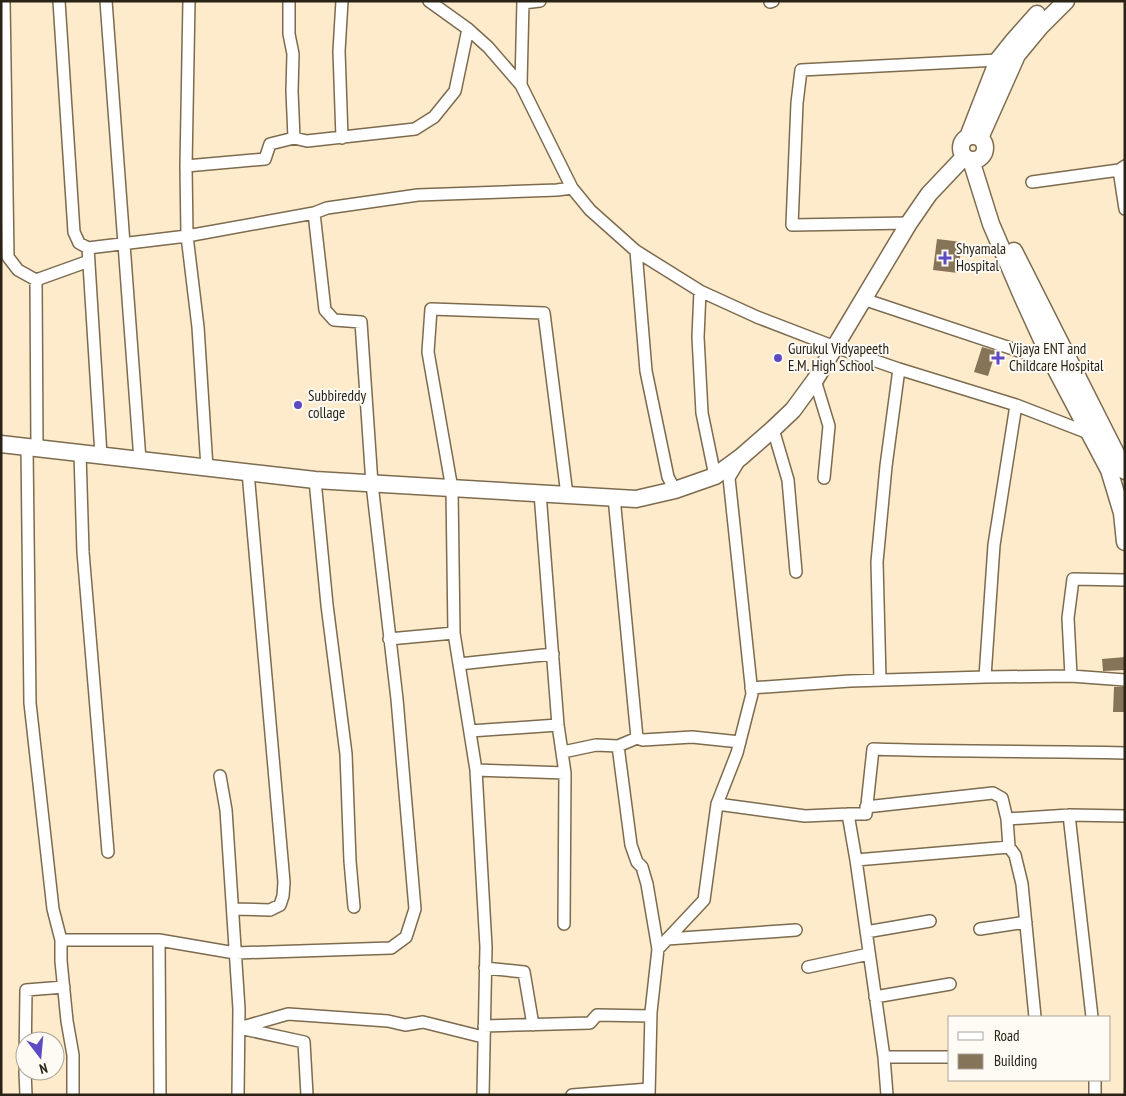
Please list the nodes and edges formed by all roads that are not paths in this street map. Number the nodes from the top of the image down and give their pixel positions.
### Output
1 (4, 1) edge
2 (59, 1) edge
3 (106, 1) edge
4 (189, 1) edge
5 (289, 1) edge
6 (342, 1) edge
7 (429, 1) edge
8 (540, 1) edge
9 (1051, 1) edge
10 (1066, 1) edge
11 (523, 2) edge
12 (468, 29) junction
13 (998, 60) junction
14 (521, 84) junction
15 (4, 127) edge
16 (974, 137) junction
17 (294, 138) junction
18 (342, 138) junction
19 (972, 158) junction
20 (186, 166) junction
21 (1122, 168) edge
22 (1032, 182) dead end
23 (572, 188) junction
24 (1125, 210) edge
25 (314, 212) junction
26 (908, 223) junction
27 (187, 236) junction
28 (124, 243) junction
29 (88, 248) junction
30 (636, 251) junction
31 (89, 261) junction
32 (36, 280) junction
33 (700, 291) junction
34 (863, 299) junction
35 (835, 347) junction
36 (1052, 362) junction
37 (899, 369) junction
38 (815, 380) junction
39 (1016, 405) junction
40 (773, 429) junction
41 (1098, 433) junction
42 (1, 444) edge
43 (32, 447) junction
44 (80, 453) junction
45 (101, 455) junction
46 (741, 457) junction
47 (140, 460) junction
48 (207, 468) junction
49 (1125, 471) edge
50 (248, 472) junction
51 (715, 476) junction
52 (824, 478) dead end
53 (316, 480) junction
54 (372, 484) junction
55 (452, 489) junction
56 (675, 490) junction
57 (540, 493) junction
58 (567, 495) junction
59 (614, 497) junction
60 (1121, 497) edge
61 (1125, 542) edge
62 (796, 572) dead end
63 (1125, 580) edge
64 (454, 634) junction
65 (389, 639) junction
66 (553, 654) junction
67 (459, 664) junction
68 (1071, 676) junction
69 (985, 677) junction
70 (880, 680) junction
71 (1125, 680) edge
72 (751, 688) junction
73 (558, 725) junction
74 (470, 732) junction
75 (637, 738) junction
76 (740, 742) junction
77 (618, 746) junction
78 (563, 752) junction
79 (1125, 753) edge
80 (476, 770) junction
81 (565, 773) junction
82 (220, 776) dead end
83 (717, 804) junction
84 (866, 807) junction
85 (848, 814) junction
86 (1069, 815) junction
87 (1125, 816) edge
88 (1006, 819) junction
89 (1009, 847) junction
90 (108, 852) dead end
91 (856, 860) junction
92 (354, 907) dead end
93 (233, 909) junction
94 (930, 921) dead end
95 (1026, 922) junction
96 (564, 924) dead end
97 (980, 929) dead end
98 (796, 930) dead end
99 (866, 932) junction
100 (667, 939) junction
101 (61, 940) junction
102 (159, 940) junction
103 (658, 949) junction
104 (235, 953) junction
105 (869, 954) junction
106 (808, 967) dead end
107 (485, 968) junction
108 (950, 984) dead end
109 (64, 987) junction
110 (875, 997) junction
111 (651, 1016) junction
112 (1035, 1016) edge
113 (1092, 1016) edge
114 (533, 1025) junction
115 (238, 1028) junction
116 (25, 1031) edge
117 (484, 1032) junction
118 (884, 1057) junction
119 (948, 1057) edge
120 (25, 1081) edge
121 (1094, 1081) edge
122 (649, 1092) edge
123 (26, 1095) edge
124 (72, 1095) edge
125 (160, 1095) edge
126 (238, 1095) edge
127 (307, 1095) edge
128 (482, 1095) edge
129 (572, 1095) edge
130 (887, 1095) edge
131 (1095, 1095) edge

1 - 15 street
2 - 29 street
3 - 28 street
4 - 20 street
5 - 17 street
6 - 18 street
7 - 12 street
8 - 11 street
9 - 13 main road
10 - 16 main road
11 - 14 street
12 - 14 street
12 - 18 street
13 - 16 main road
13 - 26 street
14 - 23 street
15 - 32 street
16 - 19 main road
17 - 18 street
17 - 20 street
19 - 26 main road
19 - 36 main road
19 - 41 main road
20 - 27 street
21 - 22 street
21 - 24 street
23 - 25 street
23 - 30 street
25 - 27 street
25 - 54 street
26 - 34 main road
27 - 28 street
27 - 48 street
28 - 29 street
28 - 47 street
29 - 31 street
30 - 33 street
30 - 56 street
31 - 32 street
31 - 45 street
32 - 43 street
33 - 35 street
33 - 51 street
34 - 35 main road
34 - 36 street
35 - 37 street
35 - 38 main road
36 - 41 main road
37 - 39 street
37 - 70 street
38 - 40 main road
38 - 52 street
39 - 41 street
39 - 69 street
40 - 46 main road
40 - 62 street
41 - 49 main road
41 - 60 main road
42 - 43 main road
43 - 44 main road
43 - 101 street
44 - 45 main road
44 - 90 street
45 - 47 main road
46 - 51 main road
46 - 72 street
47 - 48 main road
48 - 50 main road
50 - 53 main road
50 - 93 street
51 - 56 main road
53 - 54 main road
53 - 92 street
54 - 55 main road
54 - 65 street
55 - 57 main road
55 - 58 street
55 - 64 street
56 - 59 main road
57 - 58 main road
57 - 66 street
58 - 59 main road
59 - 75 street
60 - 61 main road
63 - 68 street
64 - 65 street
64 - 67 street
65 - 104 street
66 - 67 street
66 - 73 street
67 - 74 street
68 - 69 street
68 - 71 street
69 - 70 street
70 - 72 street
72 - 76 street
73 - 74 street
73 - 78 street
74 - 80 street
75 - 76 street
75 - 77 street
76 - 83 street
77 - 78 street
77 - 103 street
78 - 81 street
79 - 84 street
80 - 81 street
80 - 107 street
81 - 96 street
82 - 93 street
83 - 85 street
83 - 100 street
84 - 85 street
84 - 88 street
85 - 91 street
86 - 87 street
86 - 88 street
86 - 113 street
88 - 89 street
89 - 91 street
89 - 95 street
91 - 99 street
93 - 104 street
94 - 99 street
95 - 97 street
95 - 112 street
98 - 100 street
99 - 105 street
100 - 103 street
101 - 102 street
101 - 109 street
102 - 104 street
102 - 125 street
103 - 111 street
104 - 115 street
105 - 106 street
105 - 110 street
107 - 114 street
107 - 117 street
108 - 110 street
109 - 116 street
109 - 124 street
110 - 118 street
111 - 114 street
111 - 122 street
114 - 117 street
115 - 117 street
115 - 126 street
115 - 127 street
117 - 128 street
118 - 119 street
118 - 130 street
120 - 123 street
121 - 131 street
122 - 129 street

